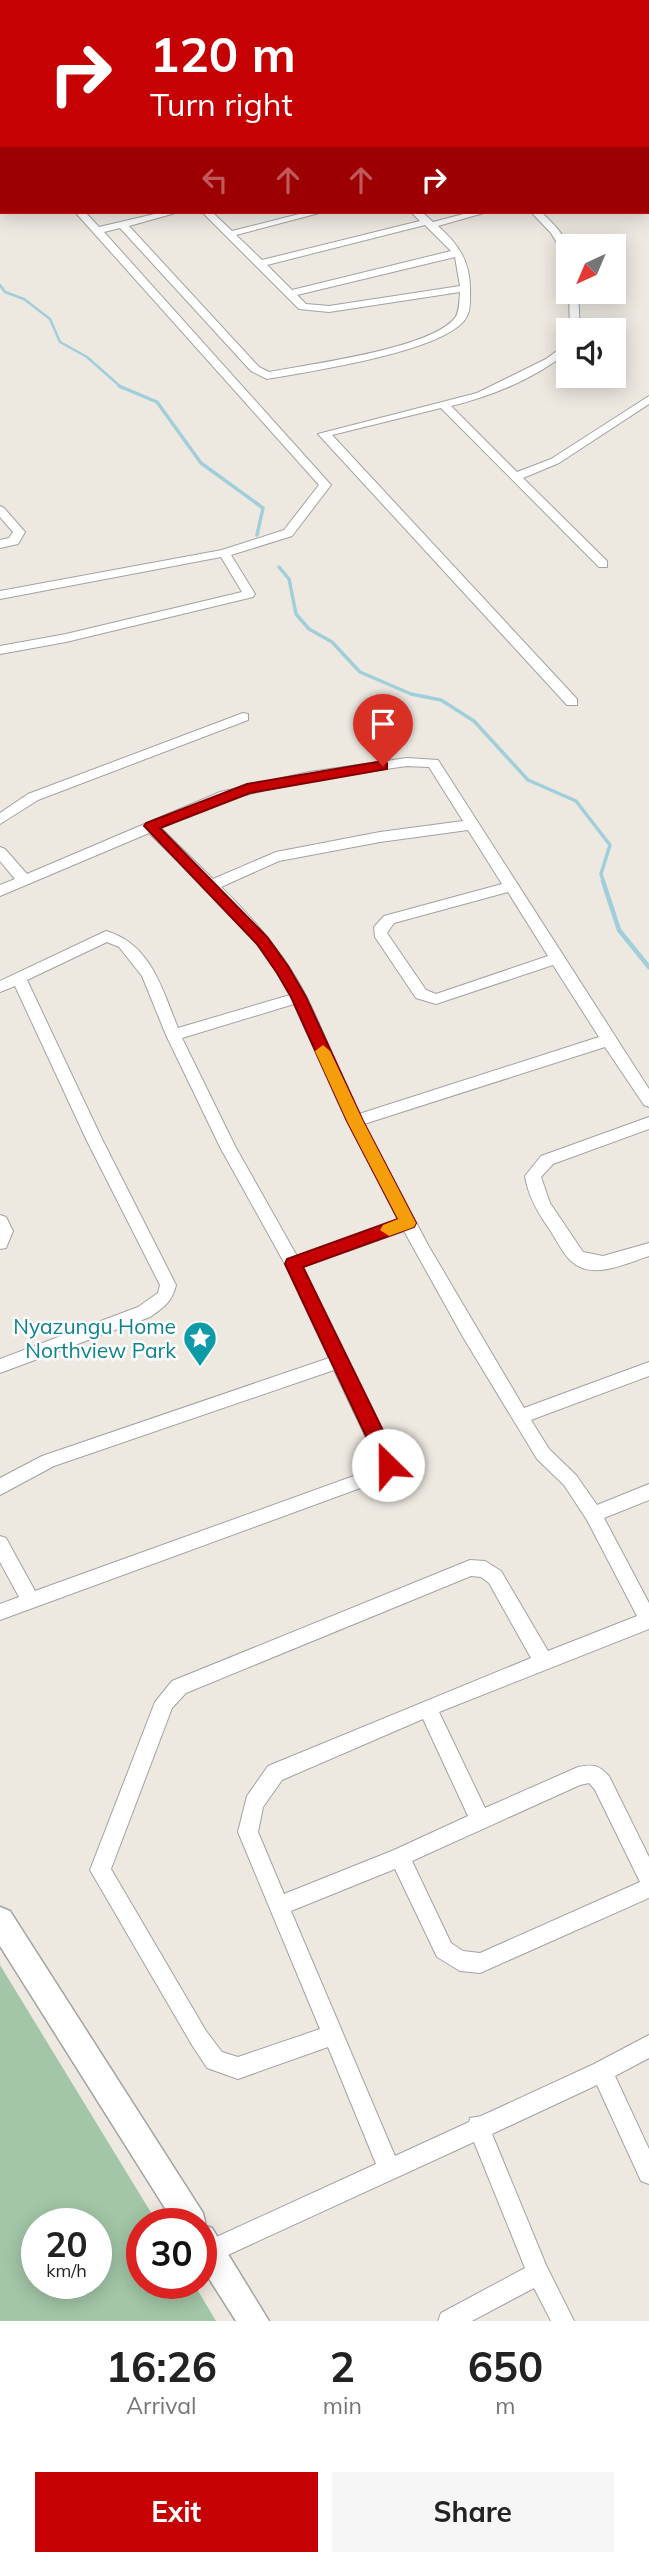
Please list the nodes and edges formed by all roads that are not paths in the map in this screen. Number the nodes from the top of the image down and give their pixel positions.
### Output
1 (82, 214) edge
2 (166, 214) edge
3 (210, 214) edge
4 (310, 214) edge
5 (418, 214) edge
6 (473, 214) edge
7 (538, 214) edge
8 (429, 224) junction
9 (123, 225) junction
10 (97, 231) junction
11 (230, 234) junction
12 (557, 234) edge
13 (457, 253) junction
14 (258, 264) junction
15 (465, 288) junction
16 (290, 294) junction
17 (556, 356) edge
18 (647, 402) edge
19 (445, 406) junction
20 (517, 475) junction
21 (0, 510) edge
22 (0, 544) edge
23 (224, 553) junction
24 (603, 564) dead end
25 (0, 595) edge
26 (0, 650) edge
27 (572, 702) dead end
28 (243, 717) dead end
29 (0, 819) edge
30 (470, 825) junction
31 (151, 826) junction
32 (0, 852) edge
33 (23, 880) junction
34 (209, 886) junction
35 (510, 887) junction
36 (0, 891) edge
37 (556, 959) junction
38 (19, 978) junction
39 (0, 986) edge
40 (299, 997) junction
41 (173, 1035) junction
42 (607, 1040) junction
43 (649, 1101) edge
44 (355, 1121) junction
45 (649, 1123) edge
46 (0, 1221) edge
47 (408, 1223) junction
48 (0, 1243) edge
49 (649, 1249) edge
50 (293, 1264) junction
51 (339, 1361) junction
52 (0, 1366) edge
53 (649, 1368) edge
54 (520, 1417) junction
55 (0, 1488) edge
56 (649, 1492) edge
57 (593, 1514) junction
58 (0, 1544) edge
59 (31, 1601) junction
60 (0, 1612) edge
61 (649, 1621) edge
62 (543, 1661) junction
63 (427, 1708) junction
64 (480, 1819) junction
65 (400, 1857) junction
66 (649, 1878) edge
67 (649, 1888) edge
68 (278, 1906) junction
69 (0, 1921) edge
70 (332, 2035) junction
71 (649, 2046) edge
72 (602, 2072) junction
73 (478, 2126) junction
74 (389, 2168) junction
75 (649, 2173) edge
76 (182, 2208) edge
77 (217, 2240) edge
78 (217, 2263) edge
79 (538, 2273) junction
80 (255, 2319) edge
81 (449, 2321) edge
82 (563, 2321) edge

1 - 10 street
2 - 9 street
3 - 11 street
4 - 11 street
5 - 8 street
6 - 8 street
7 - 12 street
8 - 13 street
8 - 14 street
9 - 10 street
9 - 15 street
10 - 23 street
11 - 14 street
13 - 15 street
13 - 16 street
14 - 16 street
15 - 16 street
17 - 19 street
18 - 20 street
19 - 20 street
19 - 27 street
20 - 24 street
21 - 22 street
23 - 25 street
23 - 26 street
28 - 29 street
30 - 31 street
30 - 34 street
30 - 35 street
31 - 33 street
31 - 34 street
32 - 33 street
33 - 36 street
34 - 40 street
35 - 37 street
35 - 37 street
37 - 42 street
38 - 39 street
38 - 41 street
38 - 52 street
40 - 41 street
40 - 44 street
41 - 50 street
42 - 43 street
42 - 44 street
44 - 47 street
45 - 49 street
46 - 48 street
47 - 50 street
47 - 54 street
50 - 51 street
51 - 55 street
51 - 59 street
53 - 54 street
54 - 57 street
56 - 57 street
57 - 61 street
58 - 59 street
59 - 60 street
61 - 62 street
62 - 63 street
62 - 70 street
63 - 64 street
63 - 68 street
64 - 65 street
64 - 66 street
65 - 67 street
65 - 68 street
68 - 70 street
69 - 76 street
70 - 74 street
71 - 72 street
72 - 73 street
72 - 75 street
73 - 74 street
73 - 79 street
74 - 77 street
78 - 80 street
79 - 81 street
79 - 82 street

